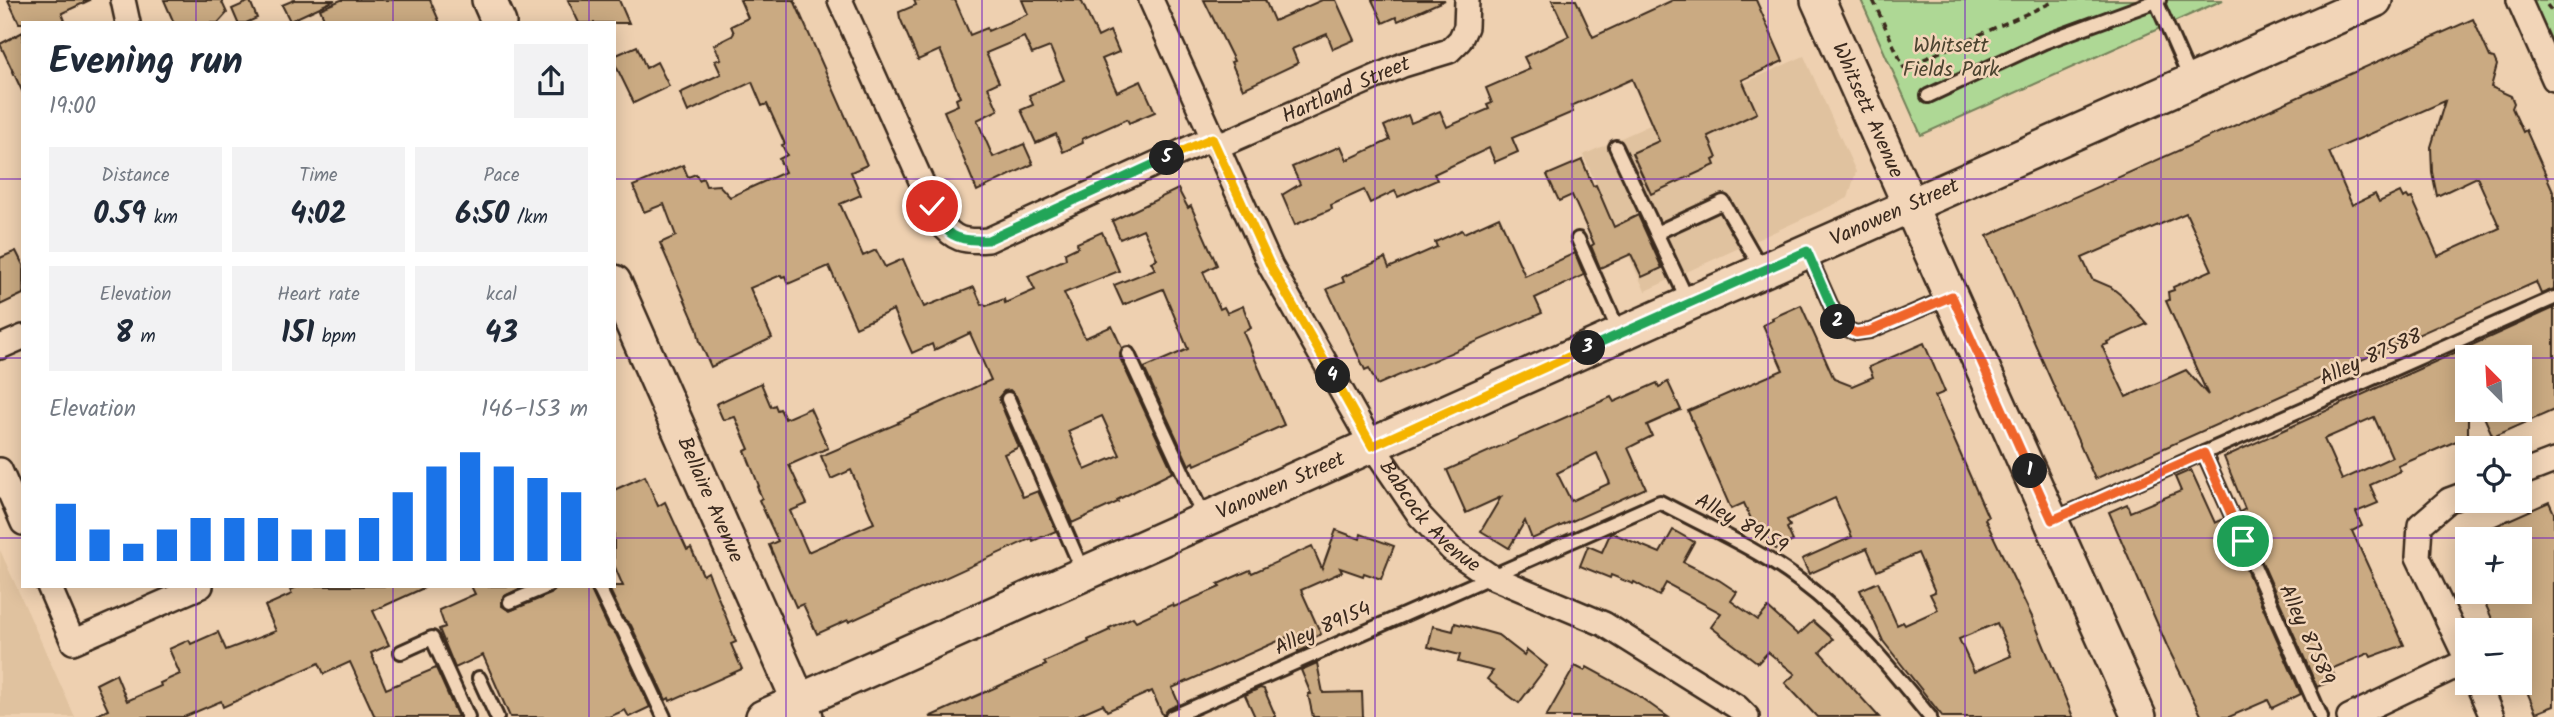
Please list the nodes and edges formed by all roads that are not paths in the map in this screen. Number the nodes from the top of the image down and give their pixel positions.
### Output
1 (123, 0) edge
2 (489, 0) edge
3 (840, 0) edge
4 (1151, 0) edge
5 (1467, 0) edge
6 (1818, 0) edge
7 (2375, 0) edge
8 (2519, 0) edge
9 (2158, 1) edge
10 (128, 21) edge
11 (498, 21) edge
12 (2554, 79) edge
13 (2192, 81) junction
14 (1928, 96) dead end
15 (1214, 142) junction
16 (1616, 147) dead end
17 (1911, 205) junction
18 (1656, 233) junction
19 (1578, 239) dead end
20 (1807, 251) junction
21 (1763, 271) junction
22 (616, 287) edge
23 (1952, 296) junction
24 (2554, 299) edge
25 (1690, 303) junction
26 (1620, 334) junction
27 (21, 338) edge
28 (0, 347) edge
29 (1128, 354) dead end
30 (1008, 399) dead end
31 (1372, 446) junction
32 (2204, 453) junction
33 (2552, 467) edge
34 (0, 470) edge
35 (2532, 471) edge
36 (2455, 498) edge
37 (21, 518) edge
38 (2052, 520) junction
39 (1205, 521) junction
40 (1084, 574) junction
41 (1490, 576) junction
42 (50, 588) edge
43 (196, 588) edge
44 (543, 588) edge
45 (599, 588) edge
46 (510, 602) dead end
47 (2455, 636) edge
48 (401, 652) dead end
49 (2455, 667) edge
50 (478, 678) dead end
51 (2482, 695) edge
52 (803, 709) edge
53 (468, 717) edge
54 (496, 717) edge
55 (664, 717) edge
56 (763, 717) edge
57 (1172, 717) edge
58 (1747, 717) edge
59 (1930, 717) edge
60 (2139, 717) edge
61 (2321, 717) edge
62 (2349, 717) edge
63 (2491, 717) edge

1 - 10 street
2 - 11 main road
3 - 15 street, Hartland Street
4 - 15 street, Babcock Avenue
5 - 15 street, Hartland Street
6 - 17 main road, Whitsett Avenue
7 - 13 main road, Vanowen Street
8 - 12 street
9 - 13 lane
9 - 14 lane
13 - 17 main road, Vanowen Street
15 - 31 street, Babcock Avenue
16 - 18 lane
17 - 20 main road, Vanowen Street
17 - 23 main road, Whitsett Avenue
18 - 21 lane
18 - 25 lane
19 - 26 lane
20 - 21 main road, Vanowen Street
20 - 23 lane
21 - 25 main road, Vanowen Street
22 - 52 main road, Bellaire Avenue
23 - 38 main road, Whitsett Avenue
24 - 32 lane, Alley 87588
25 - 26 main road, Vanowen Street
26 - 31 main road, Vanowen Street
27 - 28 street
29 - 39 lane
30 - 40 lane
31 - 39 main road, Vanowen Street
31 - 41 street, Babcock Avenue
32 - 38 lane, Alley 87588
32 - 61 lane, Alley 87589
33 - 35 street
34 - 37 street
36 - 47 street
38 - 60 main road, Whitsett Avenue
39 - 40 main road, Vanowen Street
40 - 52 main road, Vanowen Street
41 - 57 lane, Alley 89154
41 - 58 street, Babcock Avenue
41 - 59 lane, Alley 89159
42 - 43 street
44 - 46 lane
45 - 55 lane
48 - 53 lane
49 - 62 street
50 - 54 lane
51 - 63 street
52 - 56 main road, Vanowen Street

